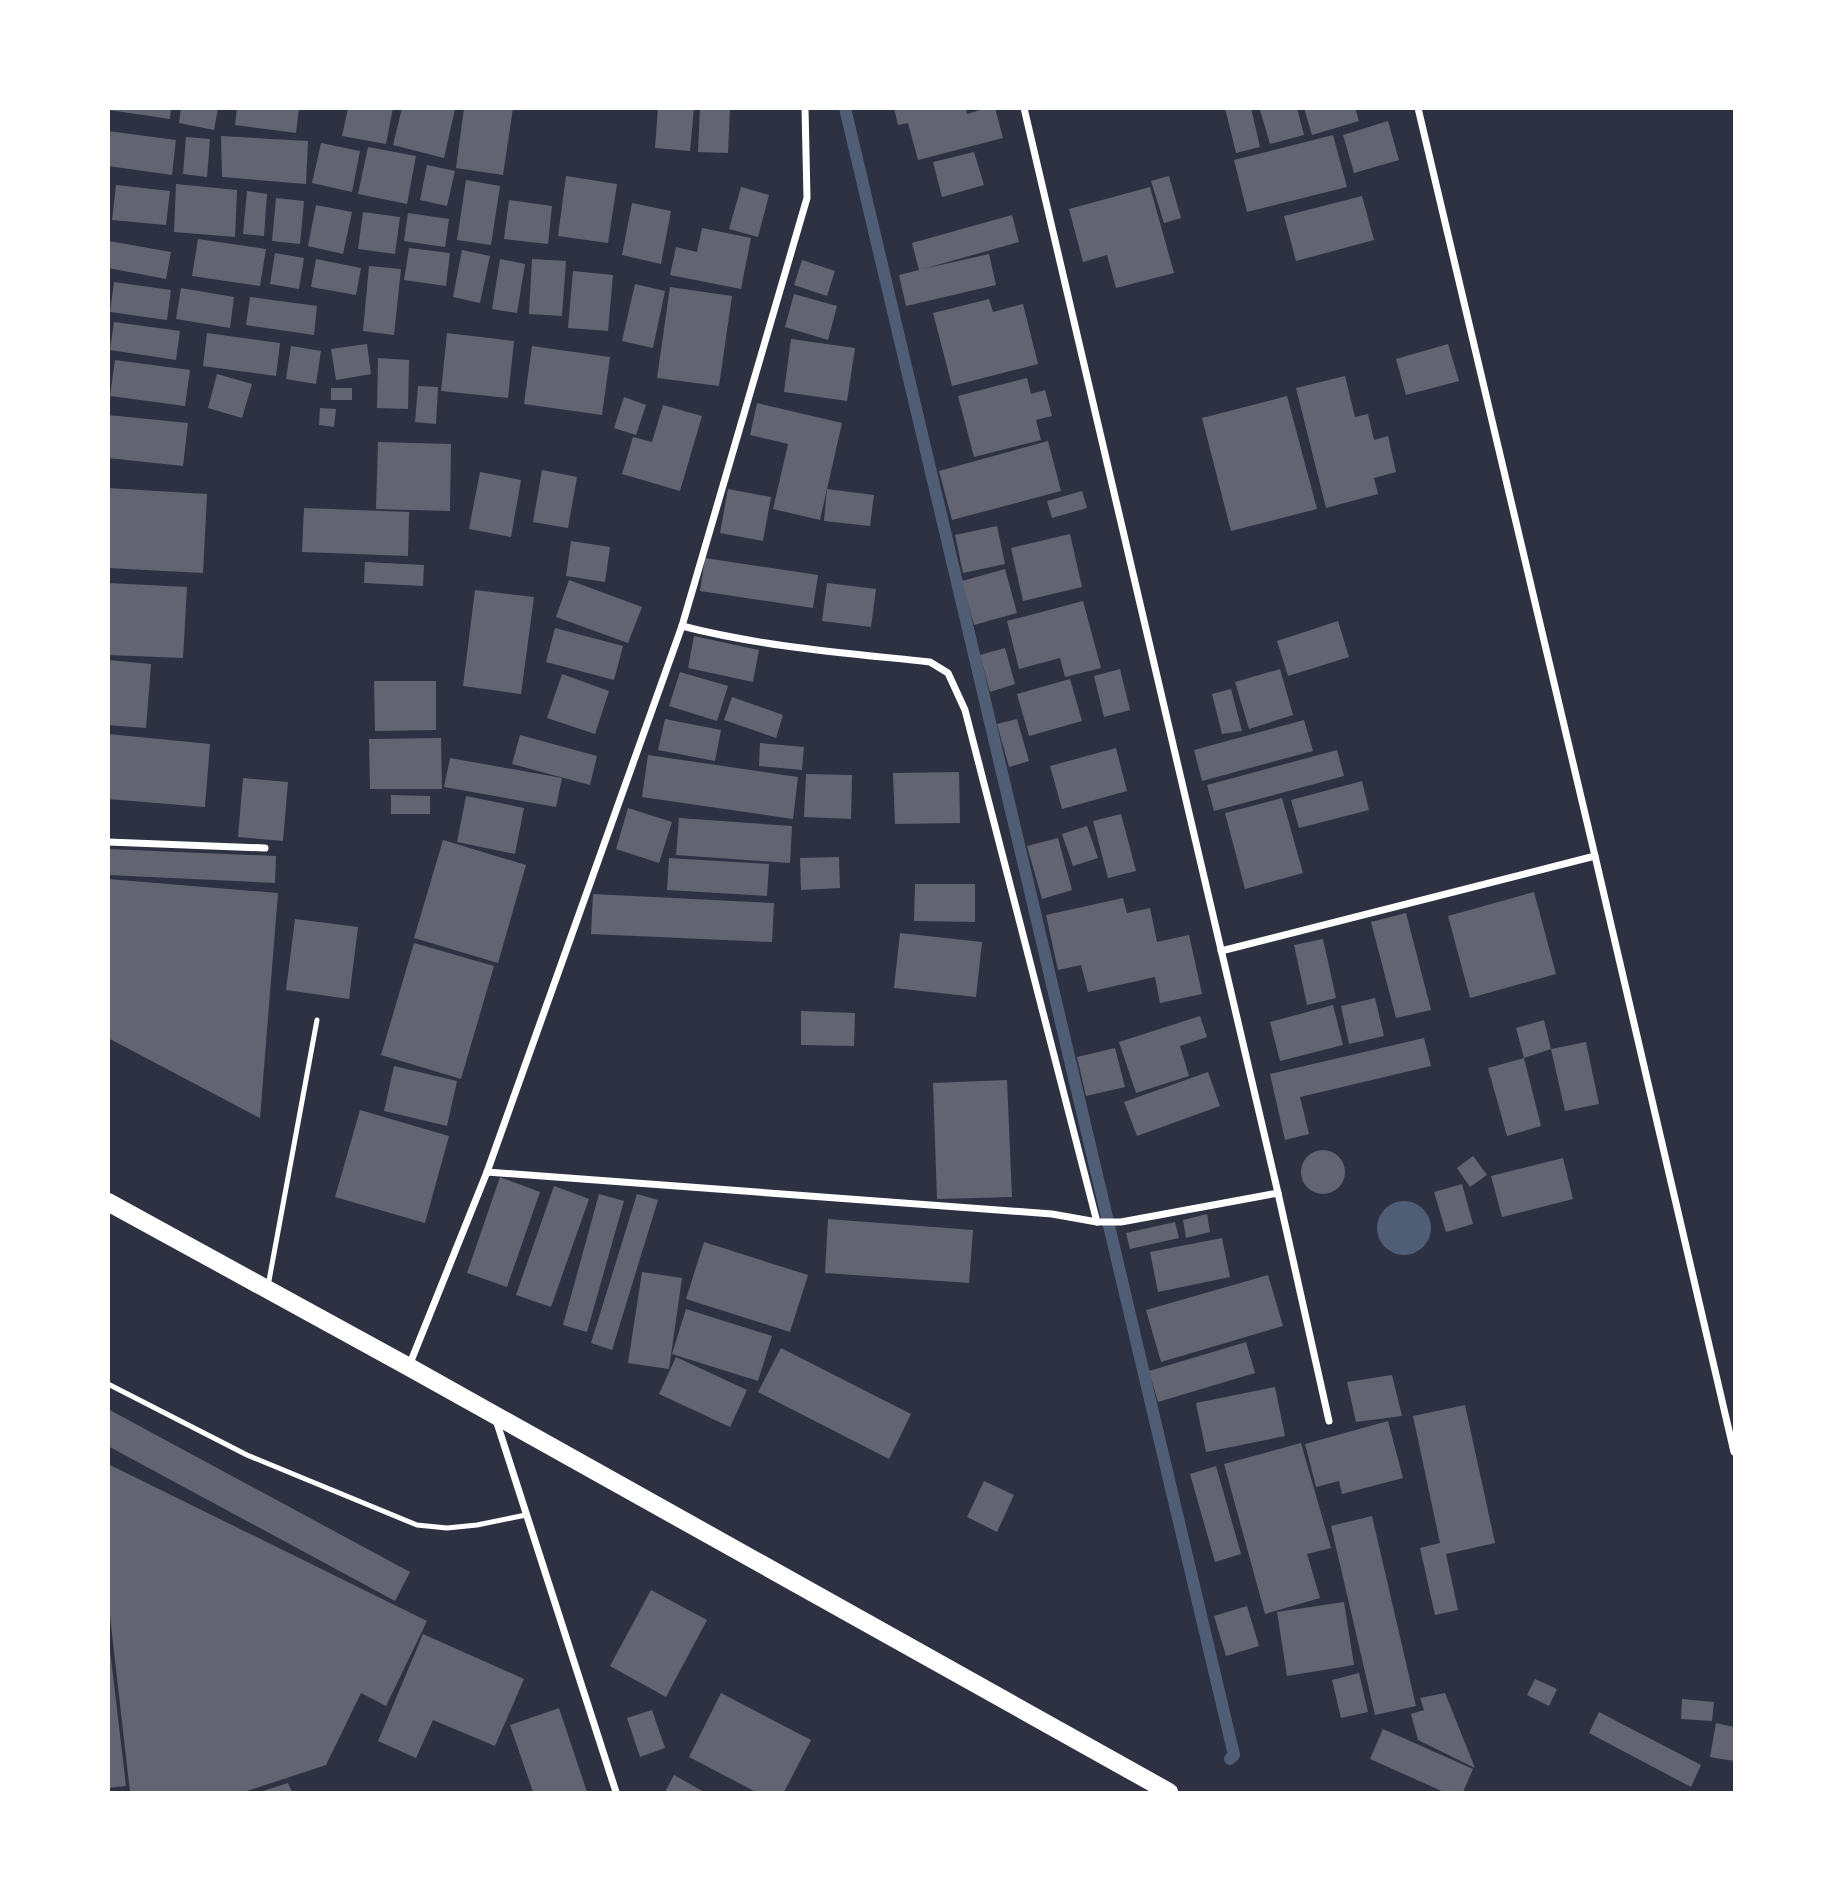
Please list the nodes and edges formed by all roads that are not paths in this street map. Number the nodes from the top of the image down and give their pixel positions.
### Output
1 (805, 108) edge
2 (1024, 108) edge
3 (1418, 108) edge
4 (682, 626) junction
5 (108, 842) edge
6 (265, 848) dead end
7 (1595, 856) junction
8 (1221, 951) junction
9 (317, 1020) dead end
10 (487, 1172) junction
11 (1278, 1193) junction
12 (108, 1202) edge
13 (1097, 1222) junction
14 (268, 1290) junction
15 (409, 1367) junction
16 (108, 1384) edge
17 (495, 1415) junction
18 (1329, 1421) dead end
19 (1734, 1452) edge
20 (526, 1515) junction
21 (616, 1793) edge
22 (1169, 1793) edge

1 - 4 street
2 - 8 street
3 - 7 street
4 - 10 street
4 - 13 street
5 - 6 street
7 - 8 street
7 - 19 street
8 - 11 street
9 - 14 lane
10 - 13 street
10 - 15 street
11 - 13 street
11 - 18 street
12 - 14 main road
14 - 15 main road
15 - 17 main road
16 - 20 lane
17 - 20 street
17 - 22 main road
20 - 21 street

